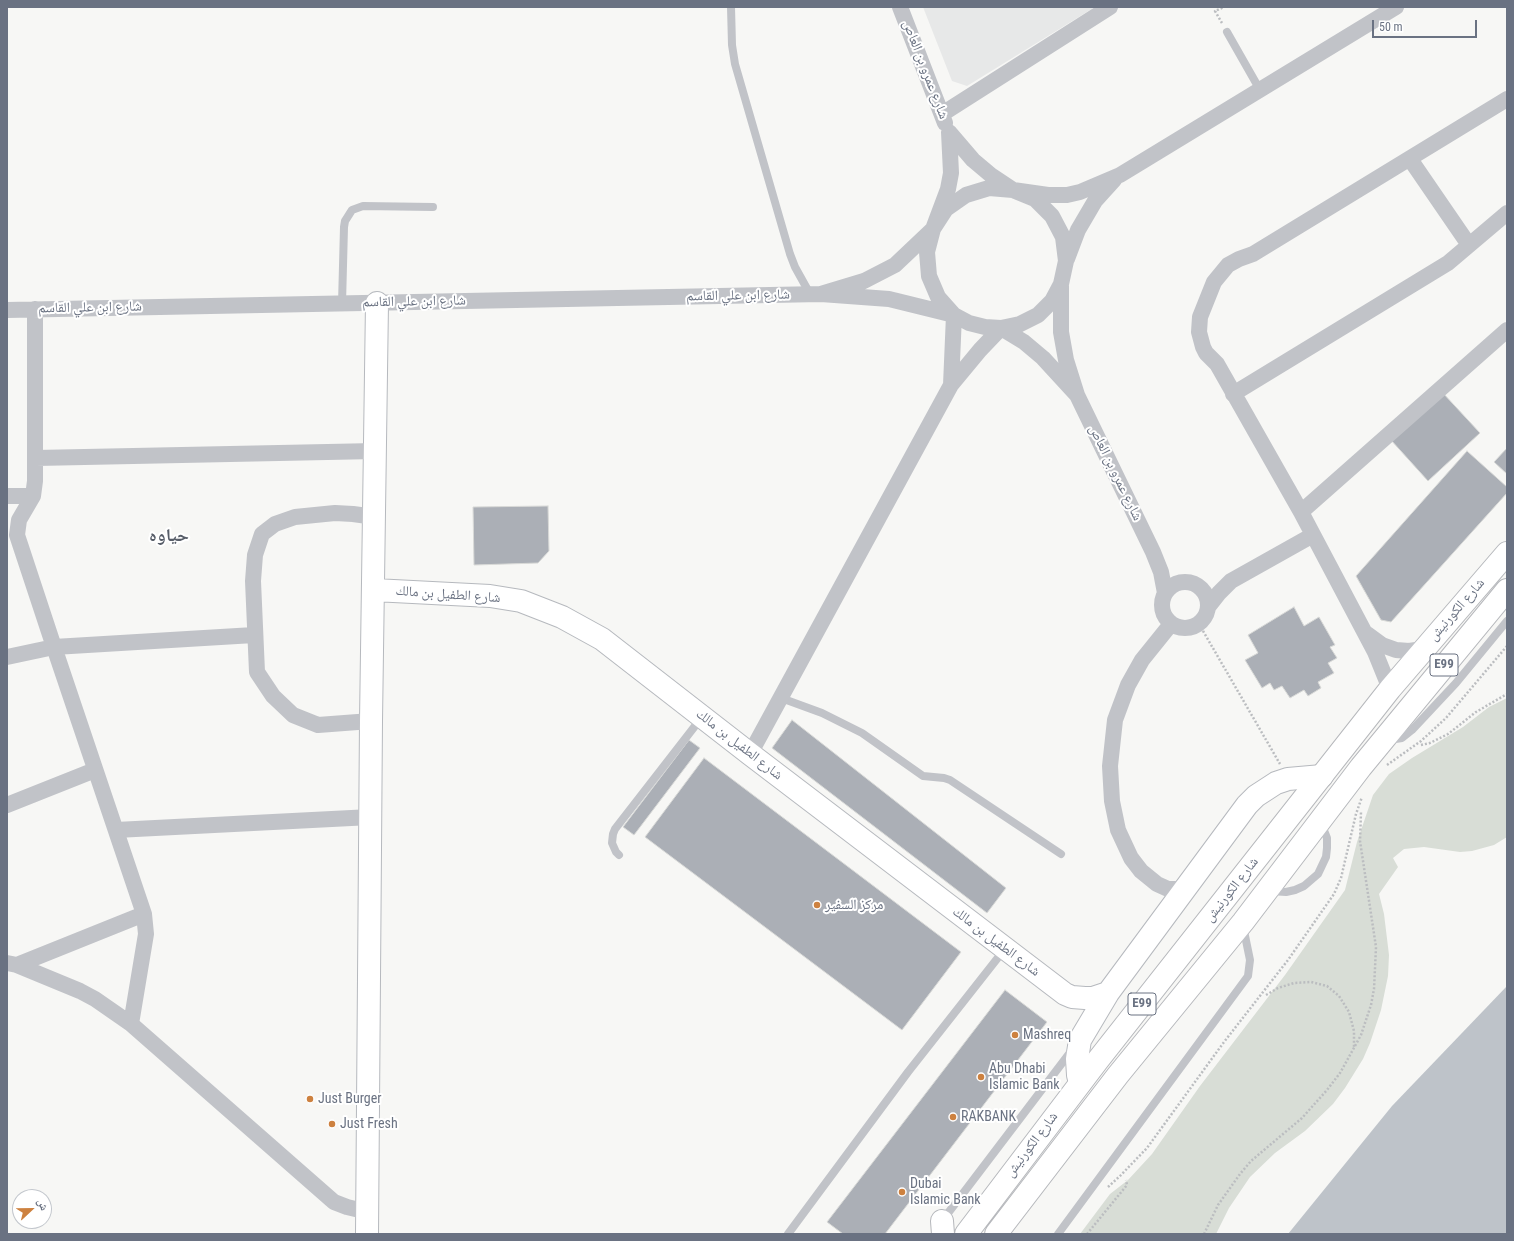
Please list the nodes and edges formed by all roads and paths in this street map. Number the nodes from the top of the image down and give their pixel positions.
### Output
1 (900, 7) edge
2 (1110, 7) edge
3 (1224, 7) edge
4 (1396, 7) edge
5 (733, 8) edge
6 (1227, 32) joint
7 (1260, 90) junction
8 (1507, 99) edge
9 (942, 114) junction
10 (949, 132) junction
11 (1410, 159) junction
12 (1120, 175) junction
13 (1013, 190) junction
14 (433, 206) dead end
15 (1507, 213) edge
16 (932, 229) junction
17 (1469, 245) junction
18 (1066, 261) junction
19 (1061, 284) junction
20 (815, 294) junction
21 (377, 303) junction
22 (342, 304) junction
23 (7, 310) edge
24 (35, 310) junction
25 (954, 315) junction
26 (1001, 328) junction
27 (1507, 330) edge
28 (951, 385) junction
29 (1233, 394) junction
30 (1077, 395) junction
31 (376, 451) junction
32 (36, 458) junction
33 (7, 496) edge
34 (33, 496) junction
35 (1301, 512) junction
36 (375, 517) junction
37 (1313, 535) junction
38 (1154, 552) junction
39 (1507, 553) edge
40 (1231, 581) junction
41 (1190, 582) junction
42 (374, 590) junction
43 (1507, 590) edge
44 (1164, 593) junction
45 (1208, 608) junction
46 (1507, 621) edge
47 (1171, 624) junction
48 (1199, 624) junction
49 (1363, 630) junction
50 (254, 635) junction
51 (1507, 646) edge
52 (54, 647) junction
53 (1423, 649) junction
54 (7, 657) edge
55 (1390, 689) junction
56 (1507, 694) edge
57 (781, 698) junction
58 (702, 716) junction
59 (371, 720) junction
60 (1382, 742) junction
61 (1421, 745) dead end
62 (750, 754) junction
63 (1384, 767) dead end
64 (95, 770) junction
65 (1322, 776) junction
66 (1288, 779) junction
67 (1364, 792) dead end
68 (7, 805) edge
69 (1361, 812) dead end
70 (371, 817) junction
71 (1320, 821) junction
72 (116, 830) junction
73 (1061, 854) dead end
74 (619, 855) dead end
75 (1157, 884) junction
76 (1188, 886) junction
77 (1267, 890) junction
78 (144, 914) junction
79 (1166, 915) junction
80 (1243, 922) junction
81 (1005, 949) junction
82 (12, 964) edge
83 (1108, 993) junction
84 (1065, 994) junction
85 (1266, 995) dead end
86 (131, 1024) junction
87 (1080, 1040) junction
88 (1354, 1049) junction
89 (1080, 1083) junction
90 (1126, 1180) dead end
91 (1106, 1189) dead end
92 (368, 1212) junction
93 (940, 1228) edge
94 (367, 1234) edge
95 (788, 1234) edge
96 (966, 1234) edge
97 (996, 1234) edge
98 (1058, 1234) edge
99 (1087, 1234) edge
100 (1204, 1234) edge

1 - 9 street, شارع عمرو بن العاص
2 - 9 street
3 - 6 path
4 - 7 street
5 - 20 lane
6 - 7 lane
7 - 12 street
8 - 11 street
9 - 10 street, شارع عمرو بن العاص
10 - 13 street, شارع عمرو بن العاص
10 - 16 street, شارع عمرو بن العاص
11 - 17 street
11 - 29 street
12 - 13 street
12 - 18 street
13 - 16 street
13 - 18 street
14 - 22 lane
15 - 17 street
16 - 20 street, شارع ابن علي القاسم
16 - 25 street
17 - 29 street
18 - 19 street
19 - 26 street
19 - 30 street, شارع عمرو بن العاص
20 - 21 street, شارع ابن علي القاسم
20 - 25 street, شارع ابن علي القاسم
21 - 22 street, شارع ابن علي القاسم
21 - 31 main road
22 - 24 street, شارع ابن علي القاسم
23 - 24 street, شارع ابن علي القاسم
24 - 32 street
25 - 26 street
25 - 28 street
26 - 28 street
26 - 30 street, شارع عمرو بن العاص
27 - 35 street
28 - 57 street
29 - 35 street
30 - 38 street, شارع عمرو بن العاص
31 - 32 street
31 - 36 main road
32 - 34 street
33 - 34 street
34 - 52 street
35 - 37 street
36 - 42 main road
36 - 50 street
37 - 40 street
37 - 49 street
38 - 41 street, شارع عمرو بن العاص
38 - 44 street, شارع عمرو بن العاص
39 - 53 main road, شارع الكورنيش / E99
40 - 41 street
40 - 45 street
41 - 44 street
41 - 45 street
42 - 58 main road, شارع الطفيل بن مالك
42 - 59 main road
43 - 60 main road, شارع الكورنيش / E99
44 - 47 street
45 - 48 street
46 - 60 lane
47 - 48 street
47 - 75 street
48 - 66 path
49 - 53 street
49 - 55 street
50 - 52 street
50 - 59 street
51 - 63 path
52 - 54 street
52 - 64 street
53 - 55 main road, شارع الكورنيش / E99
55 - 65 main road, شارع الكورنيش / E99
56 - 61 path
57 - 62 street
57 - 73 lane
58 - 62 main road, شارع الطفيل بن مالك
58 - 74 lane
59 - 70 main road
60 - 71 main road, شارع الكورنيش / E99
62 - 81 main road, شارع الطفيل بن مالك
64 - 68 street
64 - 72 street
65 - 66 main road
65 - 89 main road, شارع الكورنيش / E99
66 - 76 main road
67 - 91 path
69 - 88 path
70 - 72 street
70 - 92 main road
71 - 77 main road, شارع الكورنيش / E99
71 - 77 lane
72 - 78 street
75 - 76 street
75 - 79 street
76 - 79 main road
77 - 80 main road, شارع الكورنيش / E99
78 - 82 street
78 - 86 street
79 - 83 main road
80 - 97 main road, شارع الكورنيش / E99
80 - 98 lane
81 - 84 main road, شارع الطفيل بن مالك
81 - 95 lane
82 - 86 street
83 - 84 main road
83 - 87 main road
84 - 87 main road
85 - 88 path
86 - 92 street
87 - 89 main road
87 - 93 lane
88 - 100 path
89 - 96 main road, شارع الكورنيش / E99
90 - 99 path
92 - 94 main road

